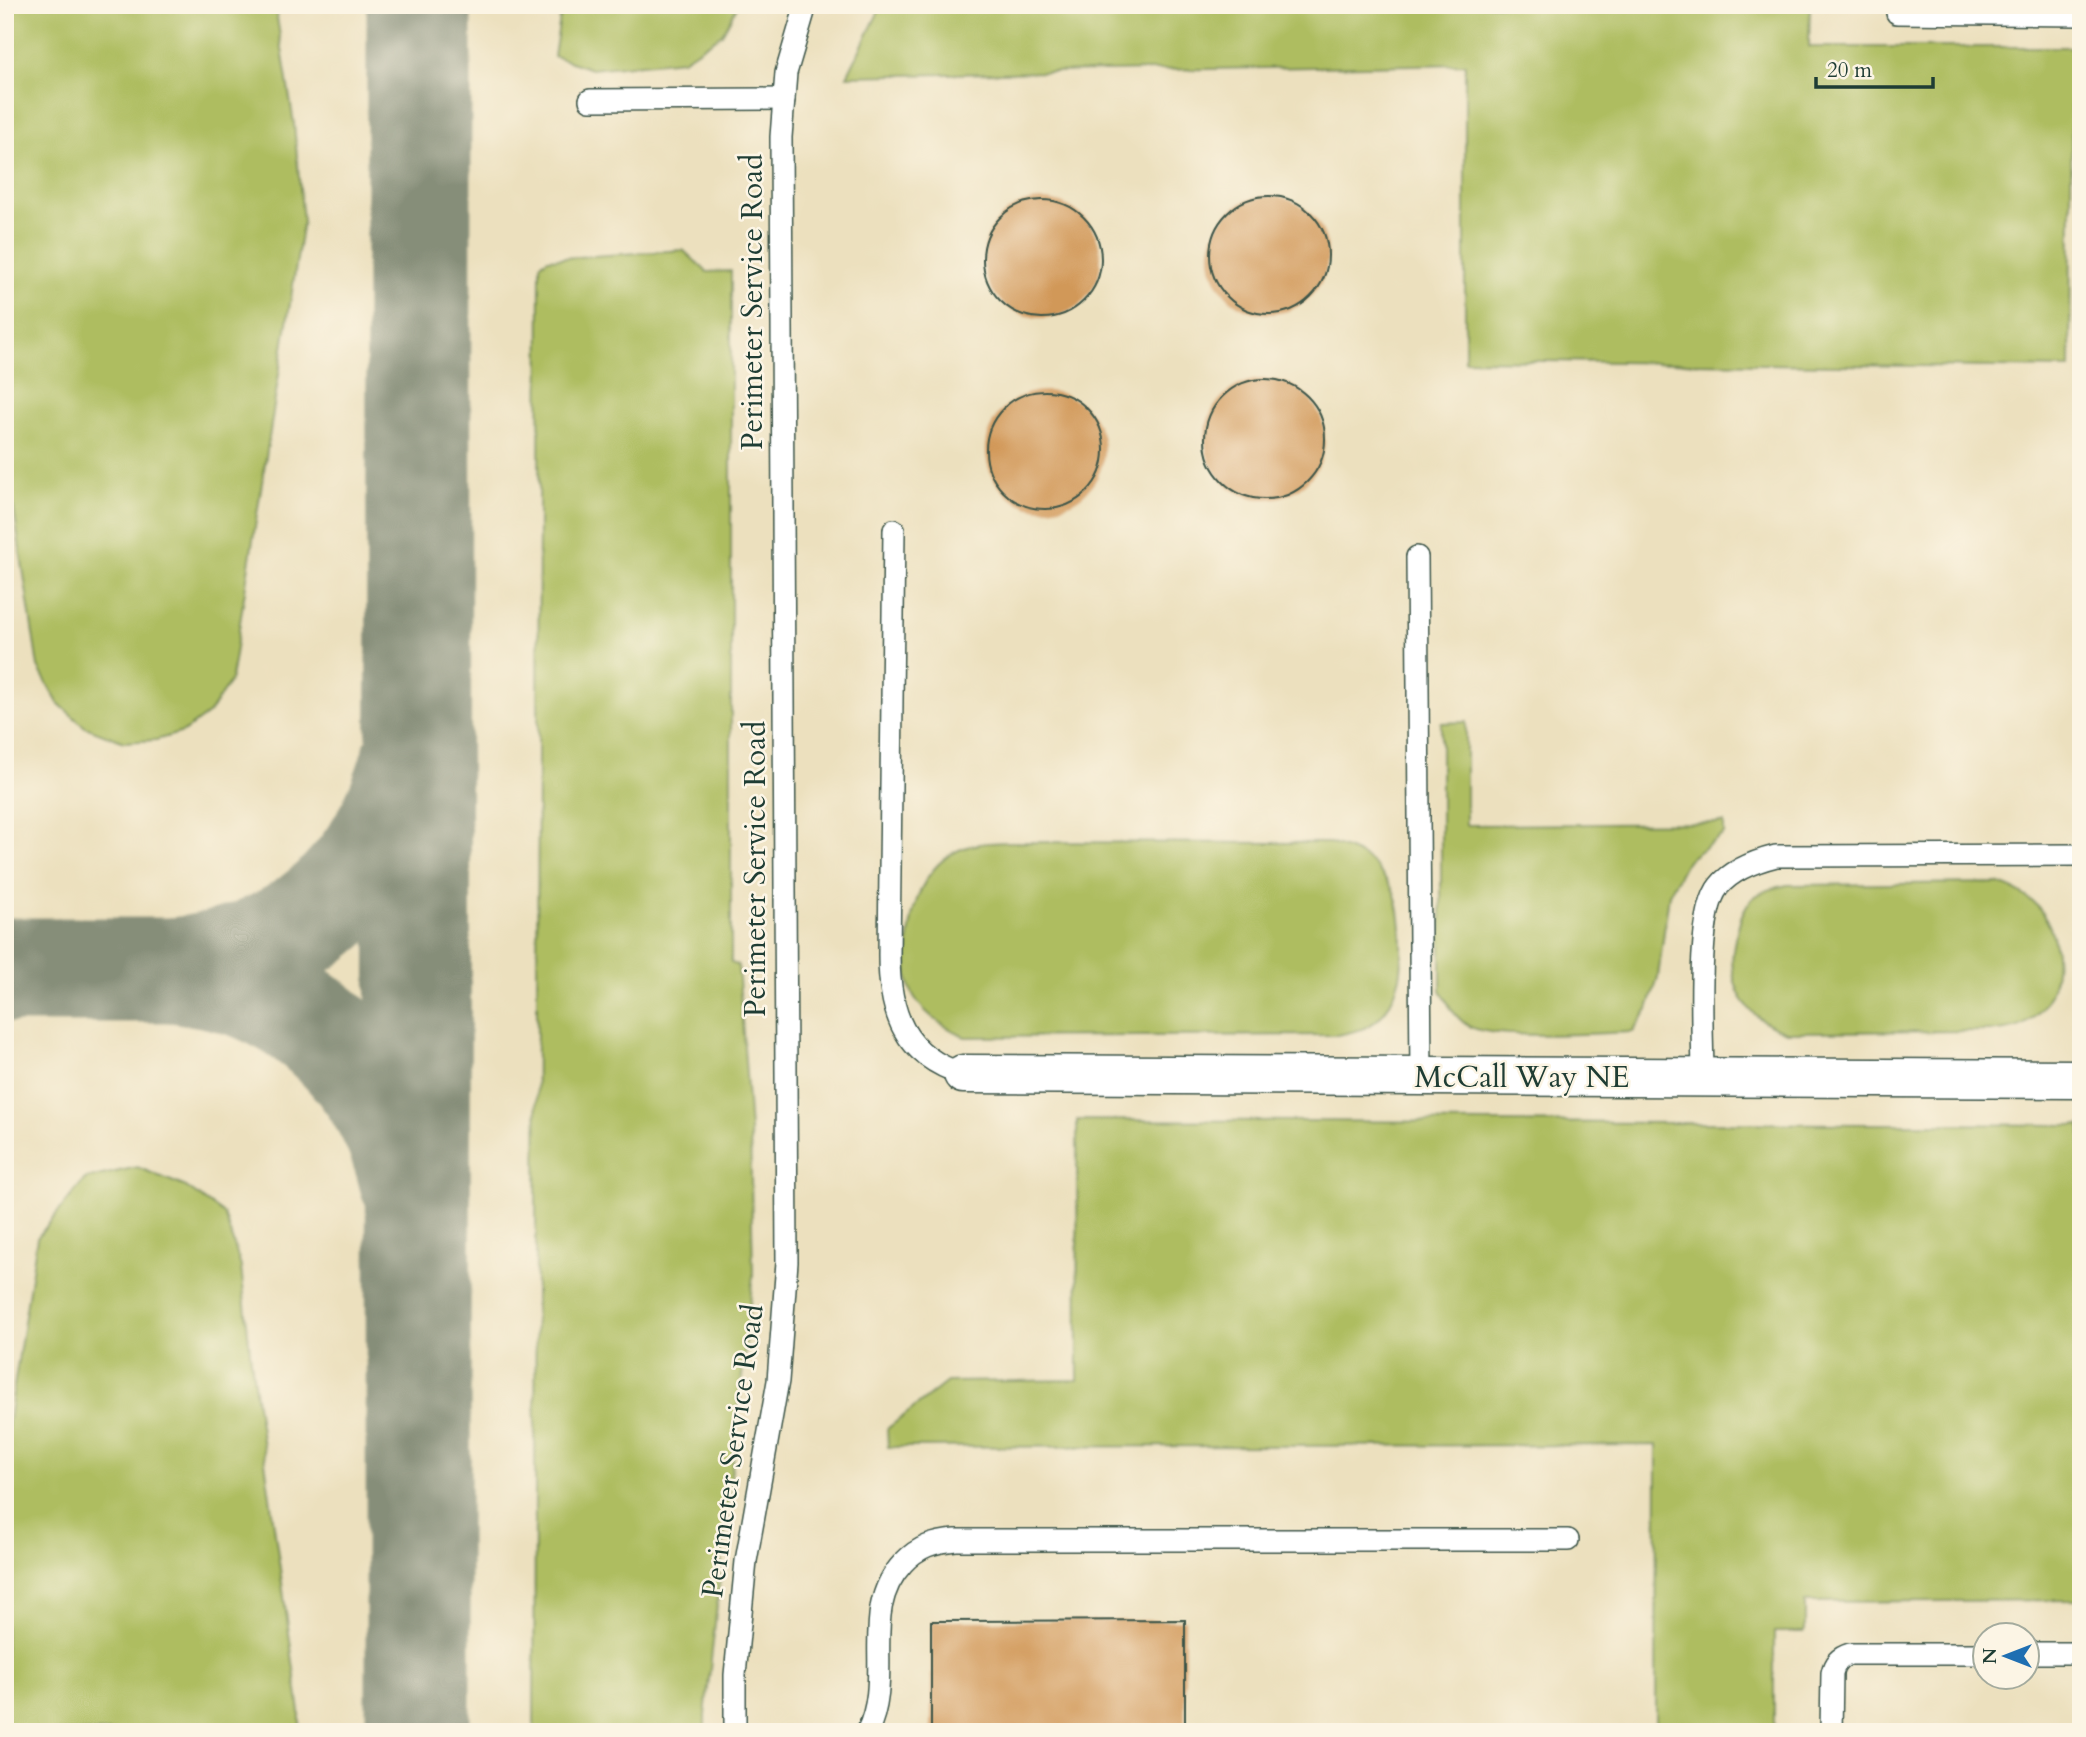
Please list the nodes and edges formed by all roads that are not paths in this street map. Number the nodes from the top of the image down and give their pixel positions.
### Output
1 (806, 5) edge
2 (1897, 13) dead end
3 (2081, 15) edge
4 (784, 99) junction
5 (590, 100) dead end
6 (894, 530) dead end
7 (1417, 556) dead end
8 (2081, 855) edge
9 (963, 1074) joint
10 (1421, 1077) junction
11 (1703, 1077) junction
12 (2081, 1079) edge
13 (1568, 1540) dead end
14 (2040, 1653) edge
15 (2081, 1653) edge
16 (1970, 1654) edge
17 (735, 1732) edge
18 (867, 1732) edge
19 (1831, 1732) edge

1 - 4 lane, Perimeter Service Road
2 - 3 lane
4 - 5 lane
4 - 17 lane, Perimeter Service Road
6 - 9 lane
7 - 10 lane
8 - 11 lane
9 - 10 street, McCall Way NE
10 - 11 street, McCall Way NE
11 - 12 street, McCall Way NE
13 - 18 lane
14 - 15 lane
16 - 19 lane

